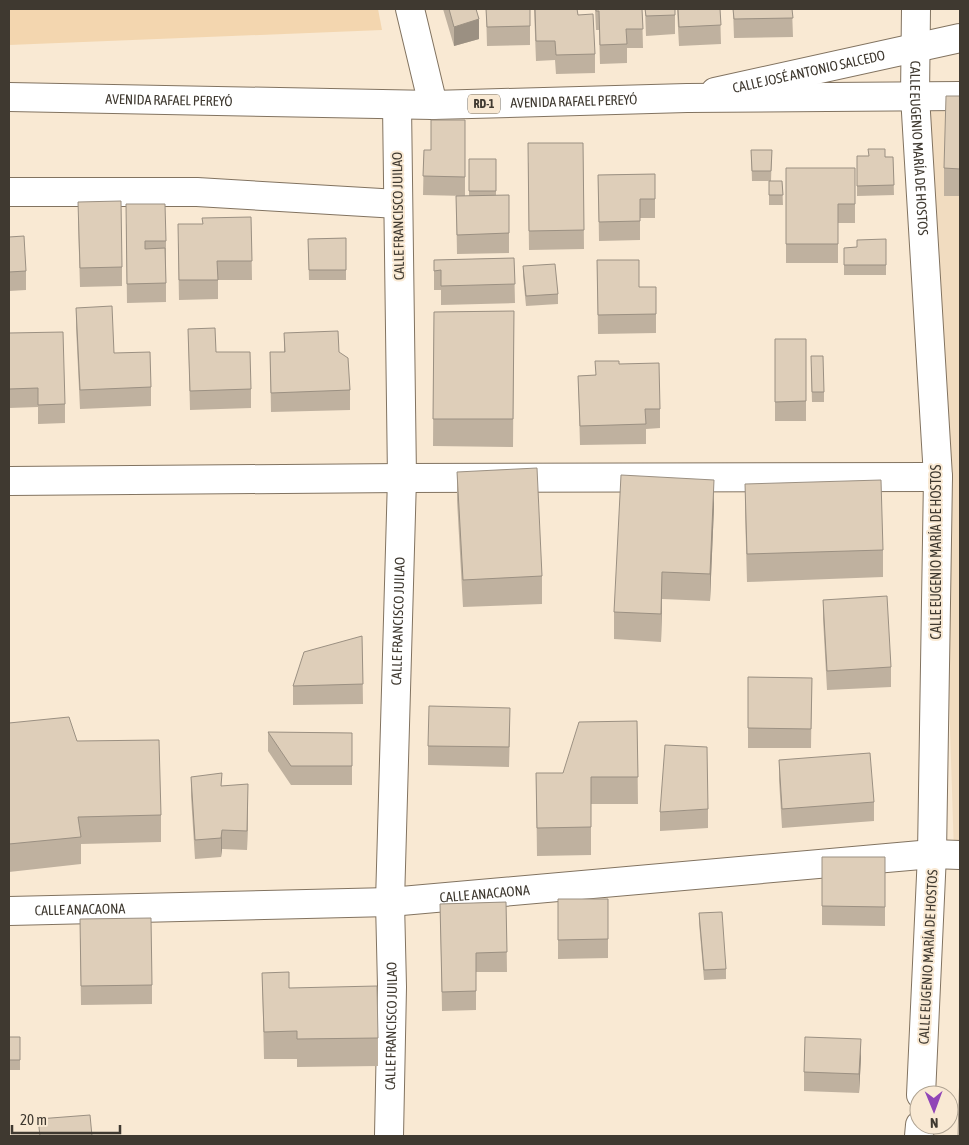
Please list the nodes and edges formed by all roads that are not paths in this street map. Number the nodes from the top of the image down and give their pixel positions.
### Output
1 (410, 9) edge
2 (916, 9) edge
3 (960, 38) edge
4 (916, 48) junction
5 (9, 96) edge
6 (915, 96) junction
7 (960, 96) edge
8 (687, 98) junction
9 (396, 105) junction
10 (432, 105) junction
11 (9, 192) edge
12 (398, 204) junction
13 (938, 477) junction
14 (402, 478) junction
15 (9, 482) edge
16 (932, 854) junction
17 (960, 855) edge
18 (390, 902) junction
19 (9, 911) edge
20 (921, 1085) edge
21 (389, 1136) edge

1 - 10 street
2 - 4 street, CALLE EUGENIO MARÍA DE HOSTOS
3 - 4 street, CALLE JOSÉ ANTONIO SALCEDO
4 - 6 street, CALLE EUGENIO MARÍA DE HOSTOS
4 - 8 street, CALLE JOSÉ ANTONIO SALCEDO
5 - 9 street, AVENIDA RAFAEL PEREYÓ / RD-1
6 - 7 street, AVENIDA RAFAEL PEREYÓ / RD-1
6 - 8 street, AVENIDA RAFAEL PEREYÓ / RD-1
6 - 13 street, CALLE EUGENIO MARÍA DE HOSTOS
8 - 10 street, AVENIDA RAFAEL PEREYÓ / RD-1
9 - 10 street, AVENIDA RAFAEL PEREYÓ / RD-1
9 - 12 street, CALLE FRANCISCO JUILAO
11 - 12 street
12 - 14 street, CALLE FRANCISCO JUILAO
13 - 14 street
13 - 16 street, CALLE EUGENIO MARÍA DE HOSTOS
14 - 15 street
14 - 18 street, CALLE FRANCISCO JUILAO
16 - 17 street, CALLE ANACAONA
16 - 18 street, CALLE ANACAONA
16 - 20 street, CALLE EUGENIO MARÍA DE HOSTOS
18 - 19 street, CALLE ANACAONA
18 - 21 street, CALLE FRANCISCO JUILAO

